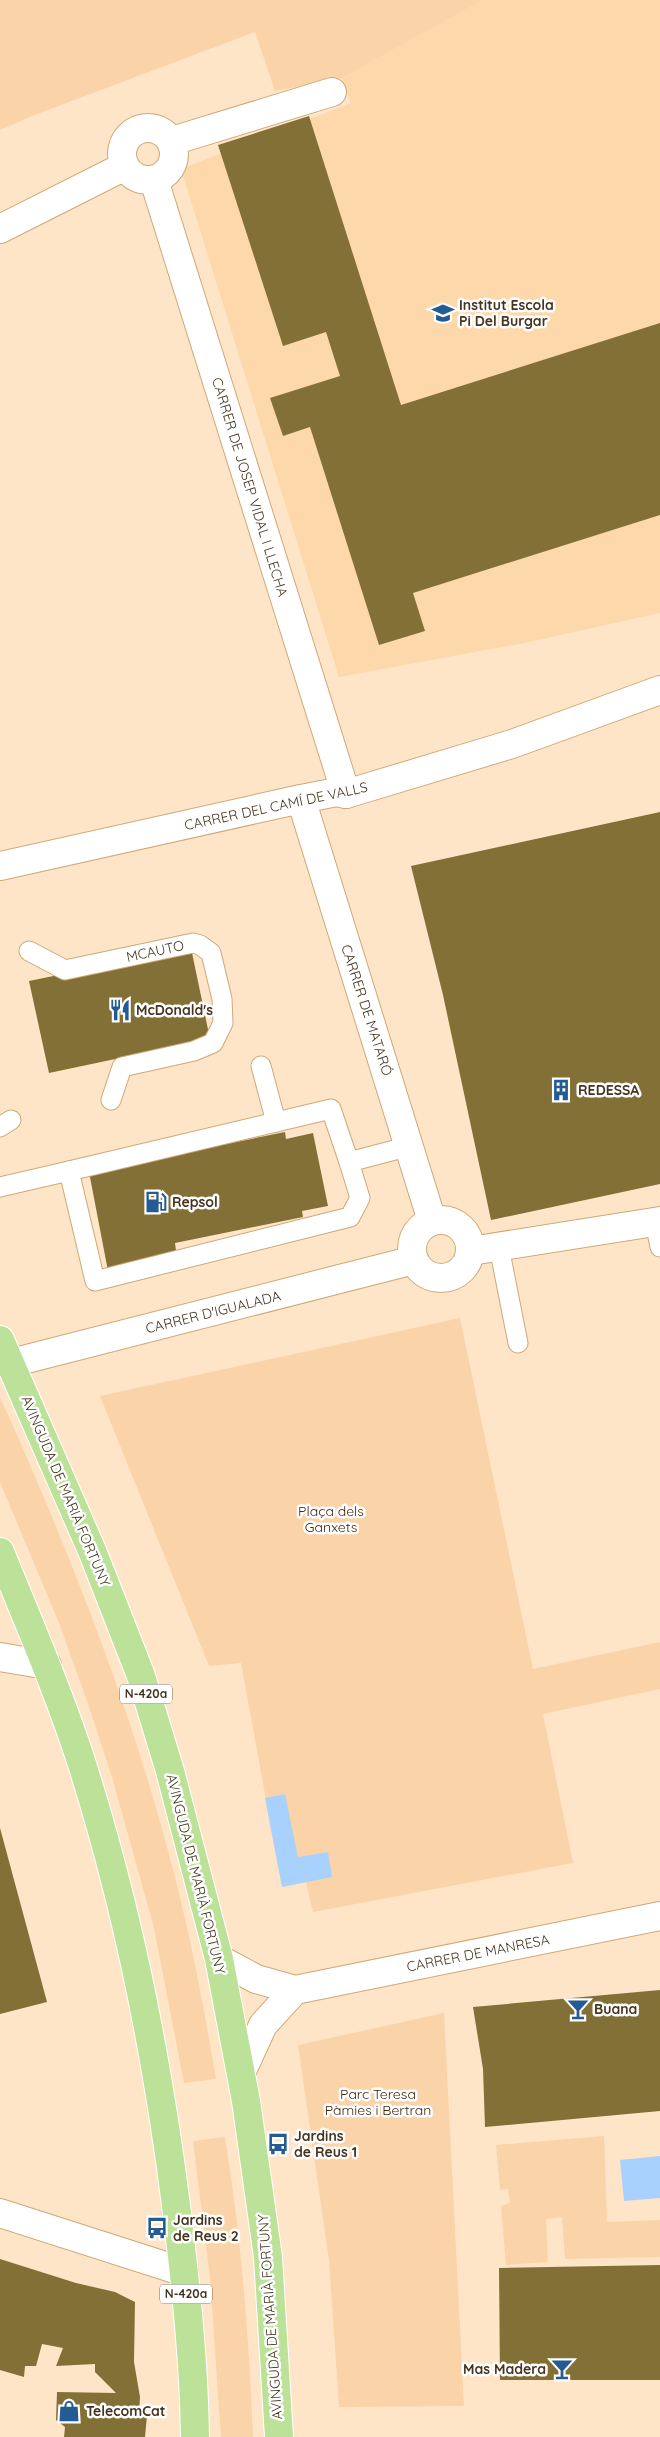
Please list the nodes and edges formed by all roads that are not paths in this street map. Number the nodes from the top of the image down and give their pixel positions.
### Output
1 (332, 92) dead end
2 (172, 141) junction
3 (125, 166) junction
4 (154, 180) junction
5 (0, 230) edge
6 (660, 690) edge
7 (346, 794) junction
8 (304, 807) junction
9 (0, 866) edge
10 (0, 881) edge
11 (29, 951) dead end
12 (261, 1066) dead end
13 (111, 1100) dead end
14 (276, 1122) junction
15 (410, 1146) junction
16 (348, 1162) junction
17 (69, 1170) junction
18 (0, 1187) edge
19 (432, 1221) junction
20 (658, 1230) edge
21 (499, 1247) junction
22 (471, 1251) junction
23 (414, 1260) junction
24 (518, 1343) dead end
25 (6, 1351) edge
26 (0, 1552) edge
27 (0, 1657) edge
28 (47, 1665) junction
29 (660, 1916) edge
30 (219, 1959) junction
31 (295, 1990) junction
32 (240, 2073) junction
33 (0, 2213) edge
34 (184, 2272) junction
35 (195, 2437) edge
36 (279, 2437) edge

1 - 2 street
2 - 3 street
2 - 4 street
3 - 4 street
3 - 5 street
4 - 7 street, CARRER DE JOSEP VIDAL I LLECHA
6 - 7 street, CARRER DEL CAMÍ DE VALLS
7 - 8 street
8 - 9 street, CARRER DEL CAMÍ DE VALLS
8 - 10 street
8 - 15 street, CARRER DE MATARÓ
11 - 13 lane, MCAUTO
12 - 14 lane
14 - 16 lane
14 - 17 lane
15 - 16 lane
15 - 19 street, CARRER DE MATARÓ
16 - 17 lane
17 - 18 lane
19 - 22 street
19 - 23 street
20 - 21 street
21 - 22 street
21 - 24 lane
22 - 23 street
23 - 25 street, CARRER D'IGUALADA
25 - 30 main road, AVINGUDA DE MARIÀ FORTUNY / N-420a
26 - 28 main road, N-420a
27 - 28 street
28 - 34 main road, N-420a
29 - 31 street, CARRER DE MANRESA
30 - 31 street, CARRER DE MANRESA
30 - 32 main road, AVINGUDA DE MARIÀ FORTUNY / N-420a
31 - 32 street
32 - 36 main road, AVINGUDA DE MARIÀ FORTUNY / N-420a
33 - 34 street
34 - 35 main road, N-420a

